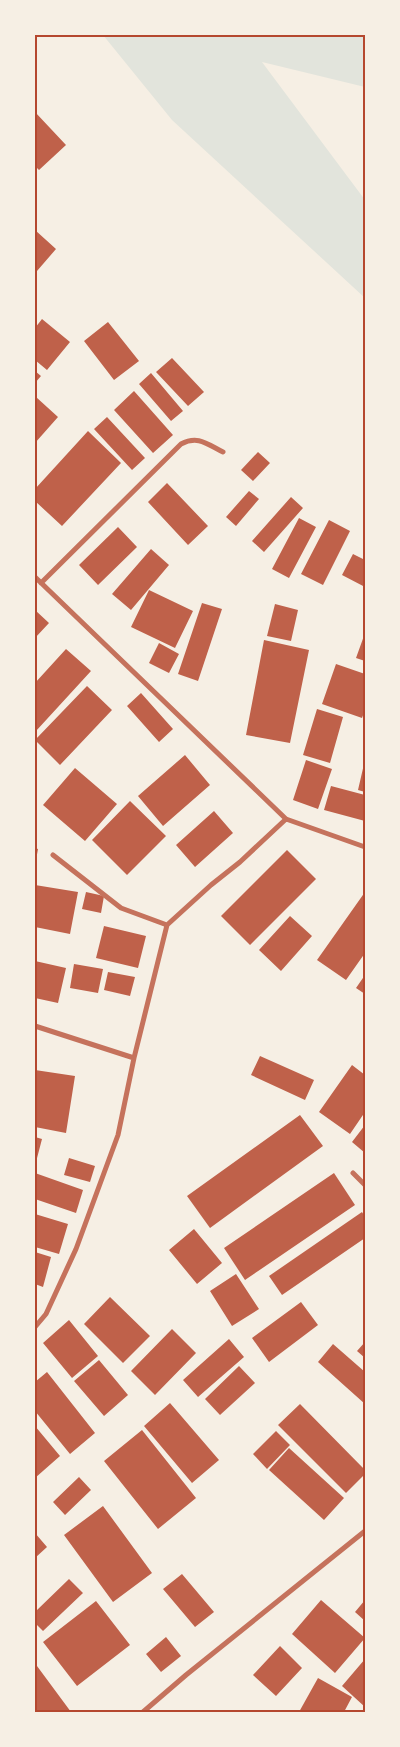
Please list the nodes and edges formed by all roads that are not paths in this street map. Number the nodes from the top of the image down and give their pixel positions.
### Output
1 (223, 452) dead end
2 (35, 577) edge
3 (42, 583) junction
4 (286, 819) junction
5 (365, 847) edge
6 (53, 855) dead end
7 (167, 926) junction
8 (35, 1026) edge
9 (134, 1058) junction
10 (353, 1173) dead end
11 (365, 1184) edge
12 (35, 1327) edge
13 (365, 1531) edge
14 (143, 1712) edge

1 - 3 street
2 - 3 street
3 - 4 street
4 - 5 street
4 - 7 street
6 - 7 street
7 - 9 street
8 - 9 street
9 - 12 street
10 - 11 street
13 - 14 street

